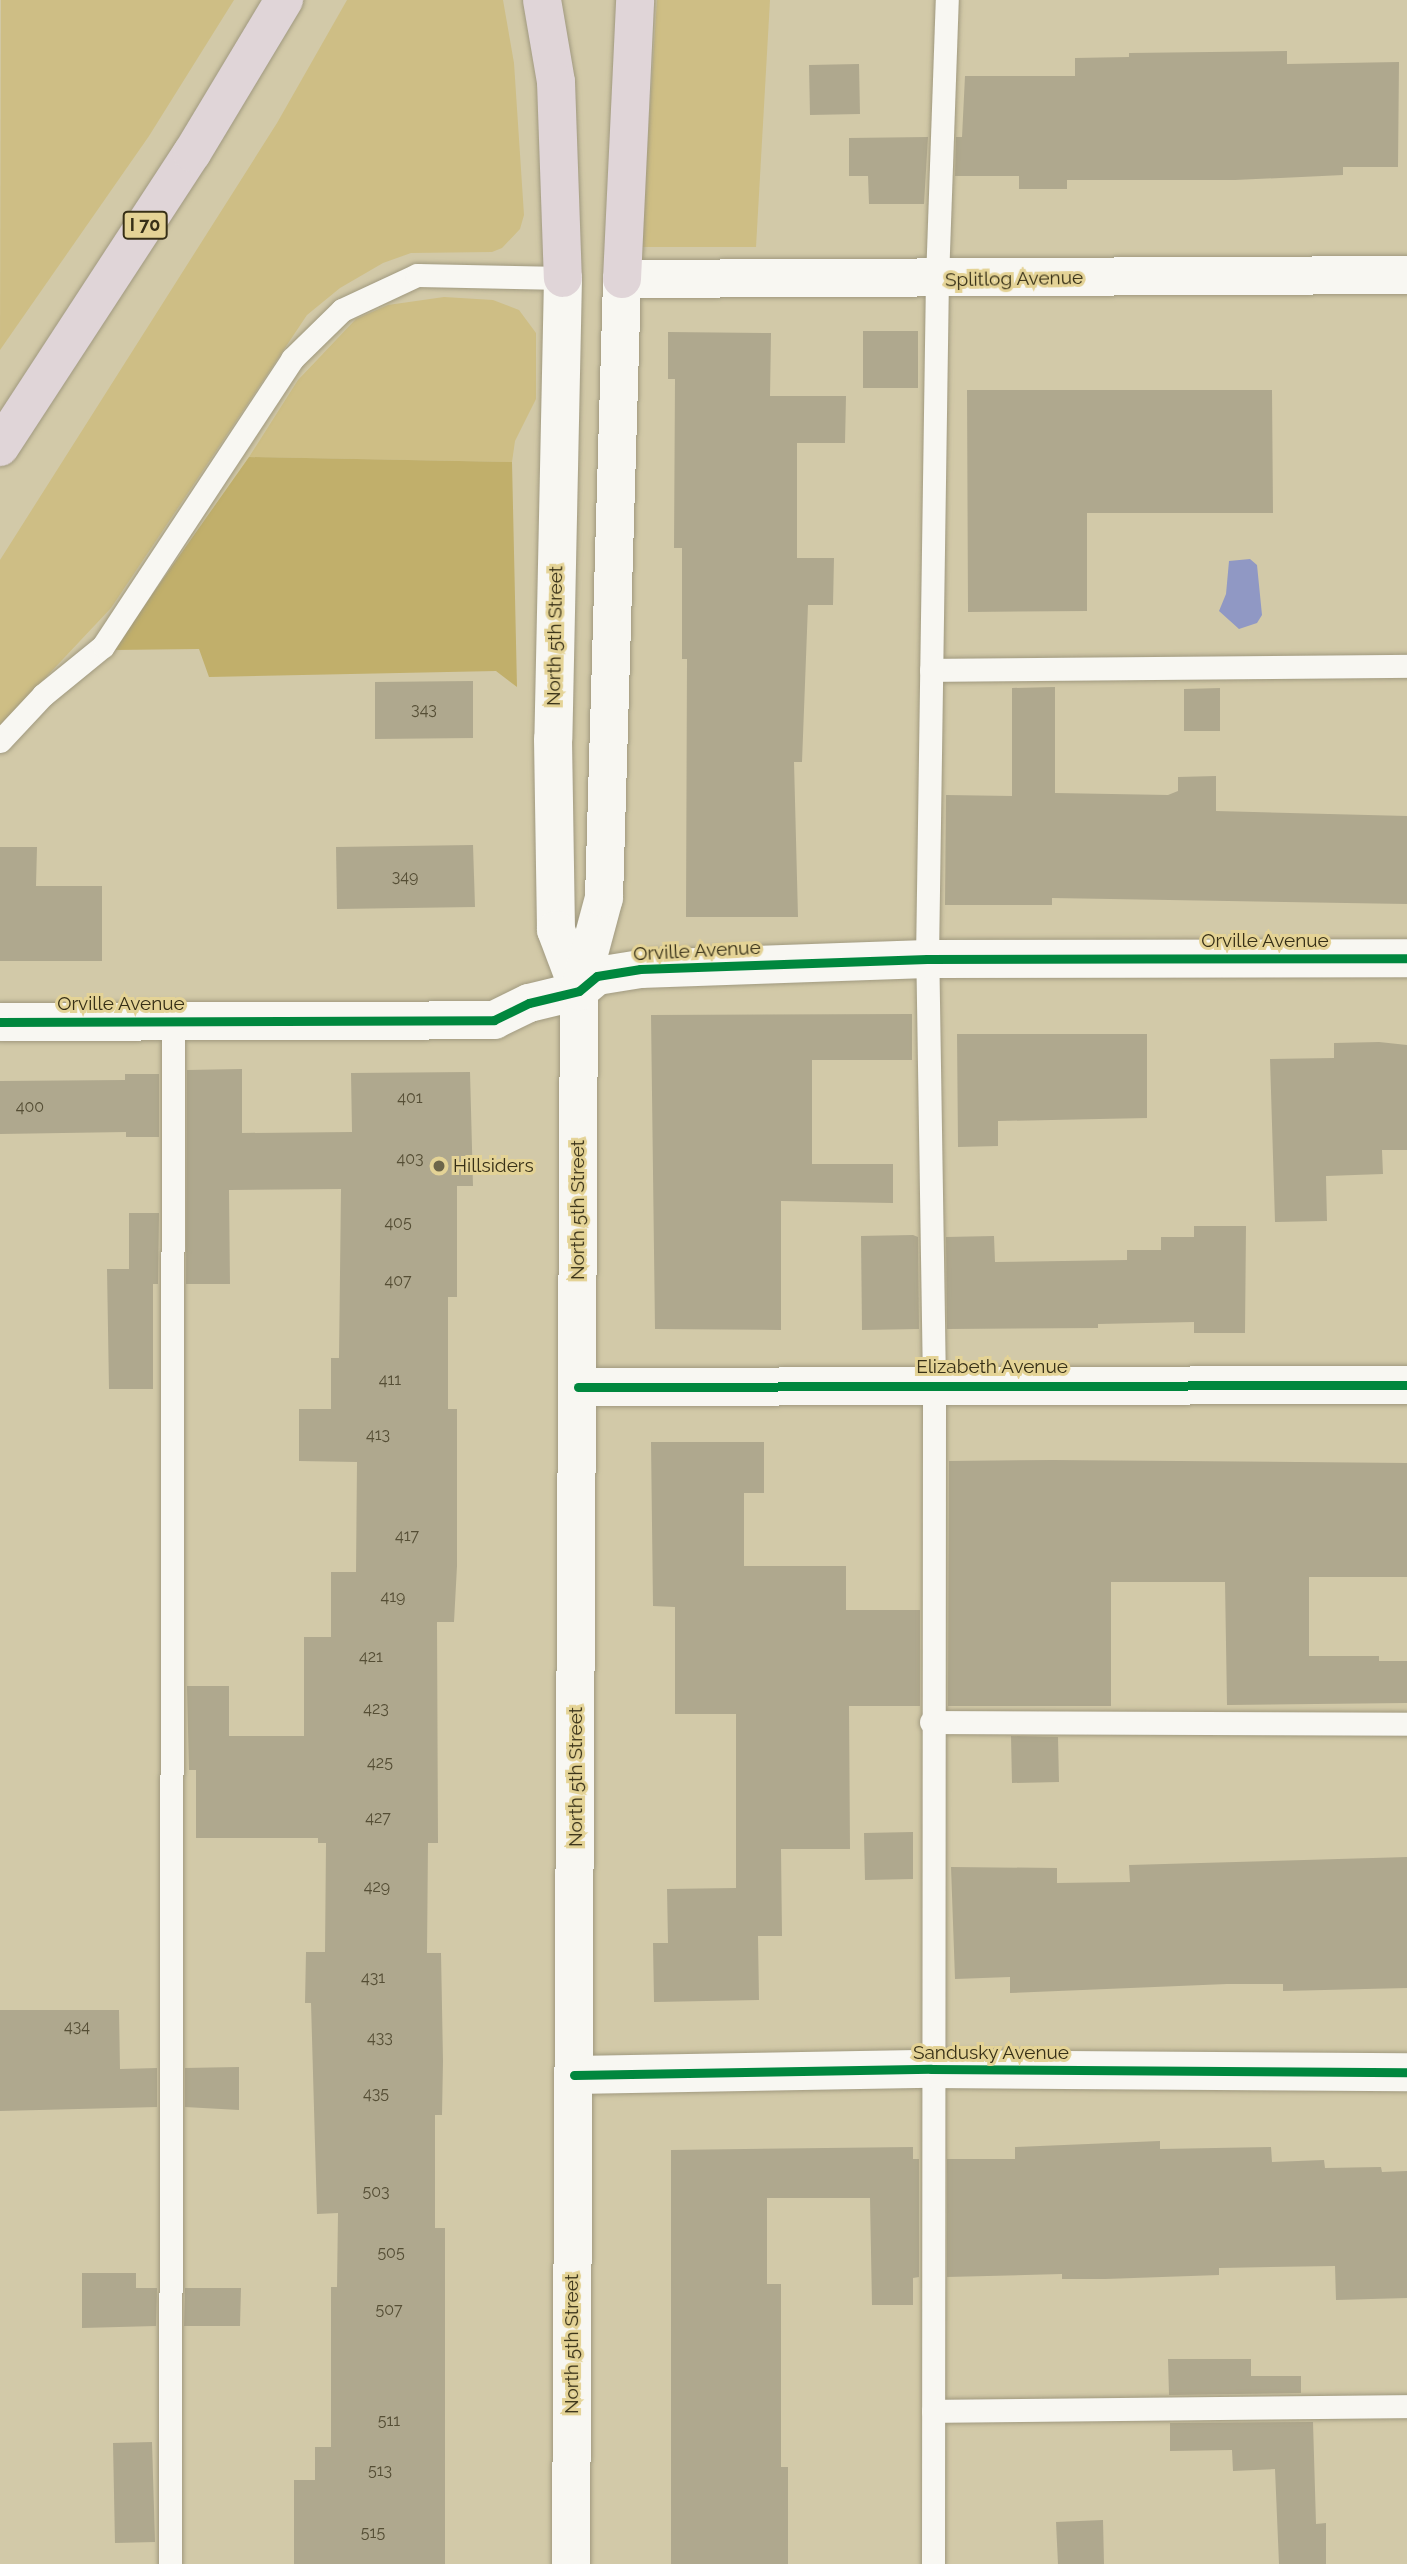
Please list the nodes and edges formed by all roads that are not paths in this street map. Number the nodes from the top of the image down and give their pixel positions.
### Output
1 (284, 0) edge
2 (542, 0) edge
3 (635, 0) edge
4 (947, 0) edge
5 (1407, 275) edge
6 (563, 278) junction
7 (622, 279) junction
8 (937, 280) junction
9 (0, 447) edge
10 (1407, 666) edge
11 (931, 670) junction
12 (0, 741) edge
13 (1407, 958) edge
14 (927, 959) junction
15 (579, 991) junction
16 (173, 1021) junction
17 (0, 1022) edge
18 (934, 1384) junction
19 (1407, 1385) edge
20 (578, 1387) junction
21 (931, 1722) junction
22 (1407, 1724) edge
23 (931, 2069) junction
24 (1407, 2072) edge
25 (575, 2075) junction
26 (1407, 2406) edge
27 (933, 2411) junction
28 (170, 2564) edge
29 (571, 2564) edge
30 (933, 2564) edge

1 - 9 highway, I 70
2 - 6 highway
3 - 7 highway
4 - 8 lane
5 - 8 street, Splitlog Avenue
6 - 12 lane
6 - 15 street, North 5th Street
7 - 8 street, Splitlog Avenue
7 - 15 street, North 5th Street
8 - 11 lane
10 - 11 lane
11 - 14 lane
13 - 14 street, Orville Avenue
14 - 15 street, Orville Avenue
14 - 18 lane
15 - 16 street, Orville Avenue
15 - 20 street, North 5th Street
16 - 17 street, Orville Avenue
16 - 28 lane
18 - 19 street, Elizabeth Avenue
18 - 20 street, Elizabeth Avenue
18 - 21 lane
20 - 25 street, North 5th Street
21 - 22 lane
21 - 23 lane
23 - 24 street, Sandusky Avenue
23 - 25 street, Sandusky Avenue
23 - 27 lane
25 - 29 street, North 5th Street
26 - 27 lane
27 - 30 lane

